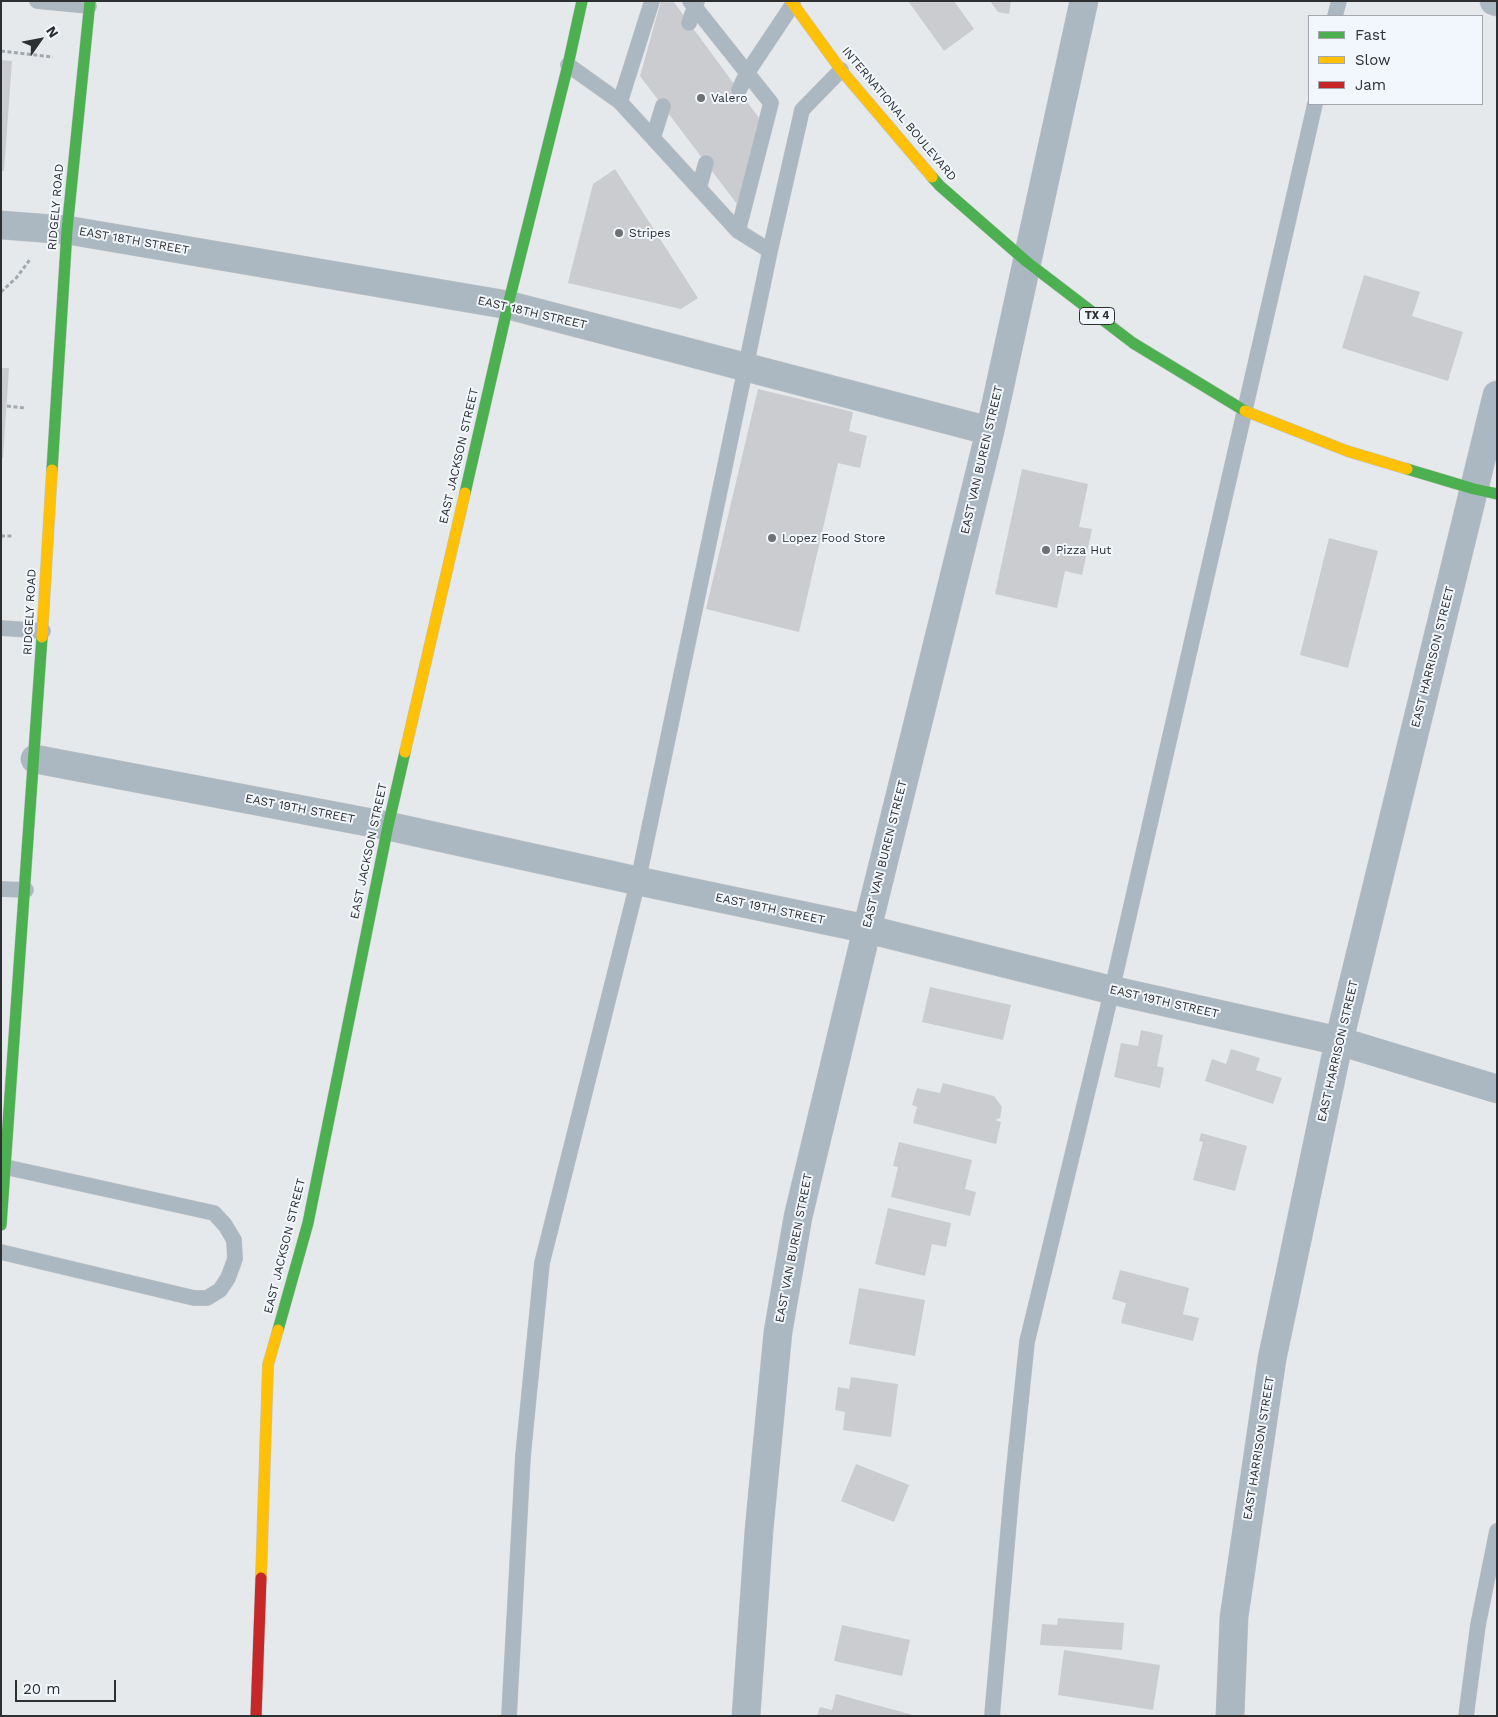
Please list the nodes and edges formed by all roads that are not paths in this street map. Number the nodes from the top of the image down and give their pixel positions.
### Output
1 (37, 1) edge
2 (582, 1) edge
3 (652, 1) edge
4 (1084, 1) edge
5 (1338, 1) edge
6 (694, 3) edge
7 (792, 3) edge
8 (90, 4) edge
9 (1335, 15) edge
10 (689, 22) dead end
11 (568, 65) junction
12 (841, 70) junction
13 (747, 73) junction
14 (739, 90) dead end
15 (620, 102) junction
16 (1315, 105) edge
17 (663, 106) dead end
18 (653, 138) junction
19 (706, 163) dead end
20 (698, 188) junction
21 (1, 225) edge
22 (67, 230) junction
23 (738, 230) junction
24 (770, 251) junction
25 (1027, 262) junction
26 (508, 306) junction
27 (746, 367) junction
28 (1497, 395) edge
29 (1244, 410) junction
30 (990, 431) junction
31 (1486, 491) edge
32 (1, 628) edge
33 (43, 631) junction
34 (35, 759) junction
35 (388, 826) junction
36 (638, 881) junction
37 (1, 890) edge
38 (26, 890) junction
39 (867, 929) junction
40 (1111, 990) junction
41 (1338, 1041) junction
42 (1497, 1089) edge
43 (3, 1166) edge
44 (1, 1224) edge
45 (1, 1252) edge
46 (1497, 1531) edge
47 (256, 1716) edge
48 (509, 1716) edge
49 (746, 1716) edge
50 (992, 1716) edge
51 (1230, 1716) edge
52 (1466, 1716) edge

1 - 8 lane
2 - 11 main road, EAST JACKSON STREET
3 - 15 lane
4 - 25 street, EAST VAN BUREN STREET
5 - 9 lane
6 - 10 lane
6 - 13 lane
7 - 12 main road, INTERNATIONAL BOULEVARD / TX 4
7 - 13 lane
8 - 22 main road, RIDGELY ROAD
11 - 15 lane
11 - 26 main road, EAST JACKSON STREET
12 - 24 lane
12 - 25 main road, INTERNATIONAL BOULEVARD / TX 4
13 - 14 lane
13 - 23 lane
15 - 18 lane
16 - 29 lane
17 - 18 lane
18 - 20 lane
19 - 20 lane
20 - 23 lane
21 - 22 street, EAST 18TH STREET
22 - 26 street, EAST 18TH STREET
22 - 33 main road, RIDGELY ROAD
23 - 24 lane
24 - 27 lane
25 - 29 main road, INTERNATIONAL BOULEVARD / TX 4
25 - 30 street, EAST VAN BUREN STREET
26 - 27 street, EAST 18TH STREET
26 - 35 main road, EAST JACKSON STREET
27 - 30 street, EAST 18TH STREET
27 - 36 lane
28 - 31 street, EAST HARRISON STREET
29 - 31 main road, INTERNATIONAL BOULEVARD / TX 4
29 - 40 lane
30 - 39 street, EAST VAN BUREN STREET
31 - 41 street, EAST HARRISON STREET
32 - 33 lane
33 - 34 main road, RIDGELY ROAD
34 - 35 street, EAST 19TH STREET
34 - 38 main road, RIDGELY ROAD
35 - 36 street, EAST 19TH STREET
35 - 47 main road, EAST JACKSON STREET
36 - 39 street, EAST 19TH STREET
36 - 48 lane
37 - 38 lane
38 - 43 main road, RIDGELY ROAD
39 - 40 street, EAST 19TH STREET
39 - 49 street, EAST VAN BUREN STREET
40 - 41 street, EAST 19TH STREET
40 - 50 lane
41 - 42 street, EAST 19TH STREET
41 - 51 street, EAST HARRISON STREET
43 - 44 main road, RIDGELY ROAD
43 - 45 lane
46 - 52 lane

